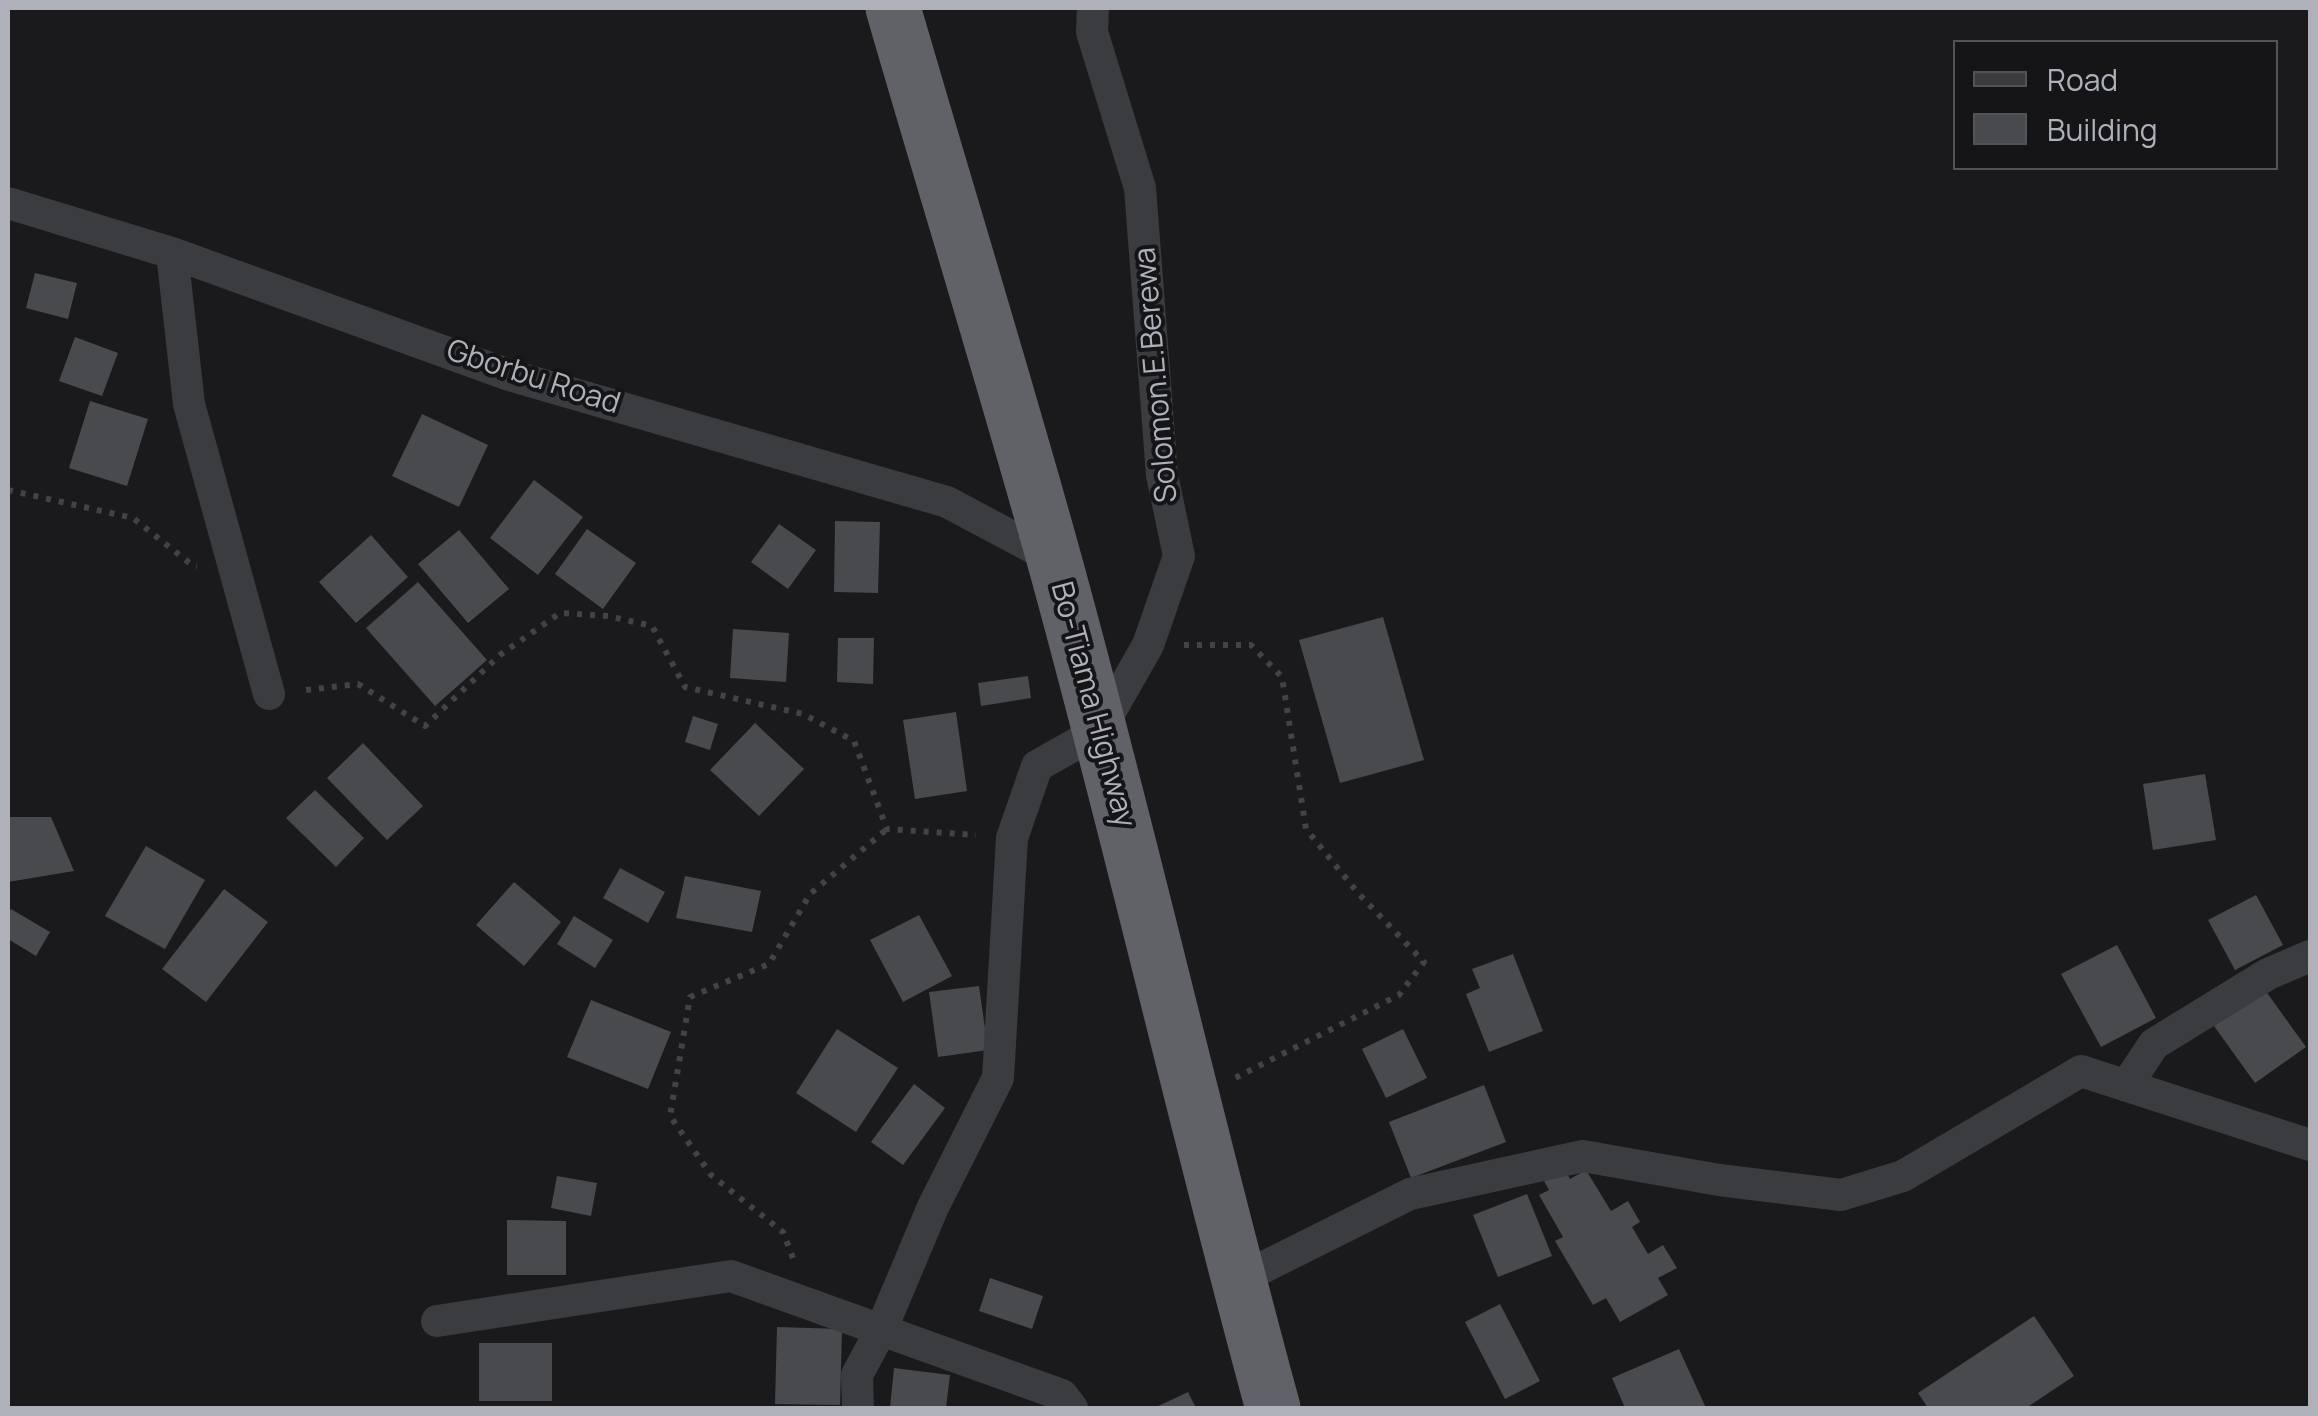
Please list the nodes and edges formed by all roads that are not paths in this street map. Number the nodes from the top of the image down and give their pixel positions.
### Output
1 (893, 8) edge
2 (1093, 8) edge
3 (8, 202) edge
4 (172, 253) junction
5 (1054, 559) junction
6 (268, 694) road end
7 (1100, 731) junction
8 (2310, 956) edge
9 (2126, 1086) junction
10 (2310, 1145) edge
11 (1238, 1280) junction
12 (437, 1321) dead end
13 (882, 1328) junction
14 (858, 1408) edge
15 (1072, 1408) edge
16 (1273, 1408) edge

1 - 5 highway, Bo-Tiama Highway
2 - 7 street, Solomon.E.Berewa
3 - 4 street, Gborbu Road
4 - 5 street, Gborbu Road
4 - 6 street
5 - 7 highway, Bo-Tiama Highway
7 - 11 highway, Bo-Tiama Highway
7 - 13 street
8 - 9 street
9 - 10 street
9 - 11 street
11 - 16 highway, Bo-Tiama Highway
12 - 13 street
13 - 14 street
13 - 15 street

